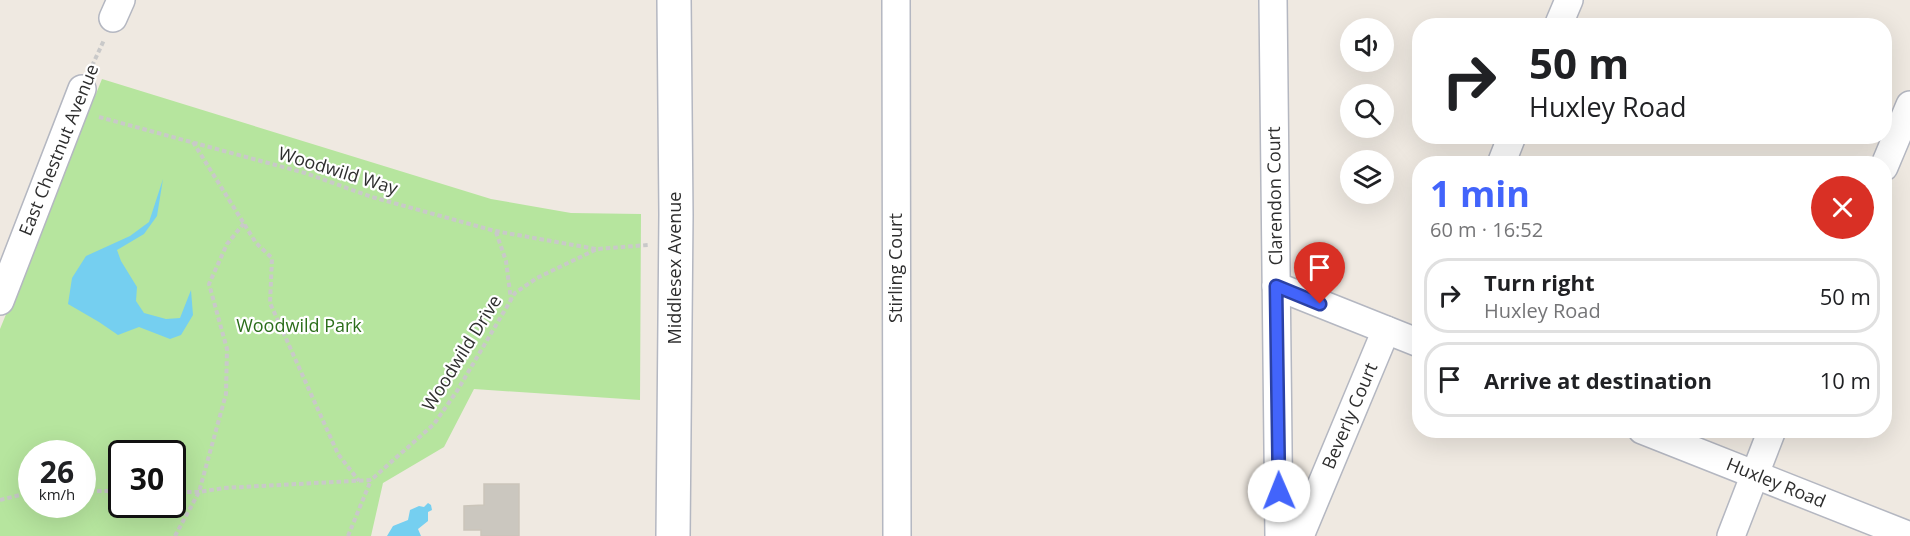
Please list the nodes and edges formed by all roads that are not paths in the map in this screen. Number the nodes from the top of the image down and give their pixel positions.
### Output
1 (674, 0) edge
2 (896, 0) edge
3 (1273, 0) edge
4 (1569, 0) edge
5 (1561, 18) edge
6 (78, 100) road end
7 (1910, 105) edge
8 (1889, 156) edge
9 (1276, 286) junction
10 (0, 301) edge
11 (1386, 330) junction
12 (1412, 340) edge
13 (1662, 438) edge
14 (1769, 438) edge
15 (1754, 474) junction
16 (673, 536) edge
17 (897, 536) edge
18 (1279, 536) edge
19 (1300, 536) edge
20 (1731, 536) edge
21 (1910, 536) edge

1 - 16 main road, Middlesex Avenue
2 - 17 street, Stirling Court
3 - 9 street, Clarendon Court
4 - 5 street
6 - 10 street, East Chestnut Avenue
7 - 8 street
9 - 11 street
9 - 18 street, Clarendon Court
11 - 12 street
11 - 19 street, Beverly Court
13 - 15 street, Huxley Road
14 - 15 street
15 - 20 street
15 - 21 street, Huxley Road

